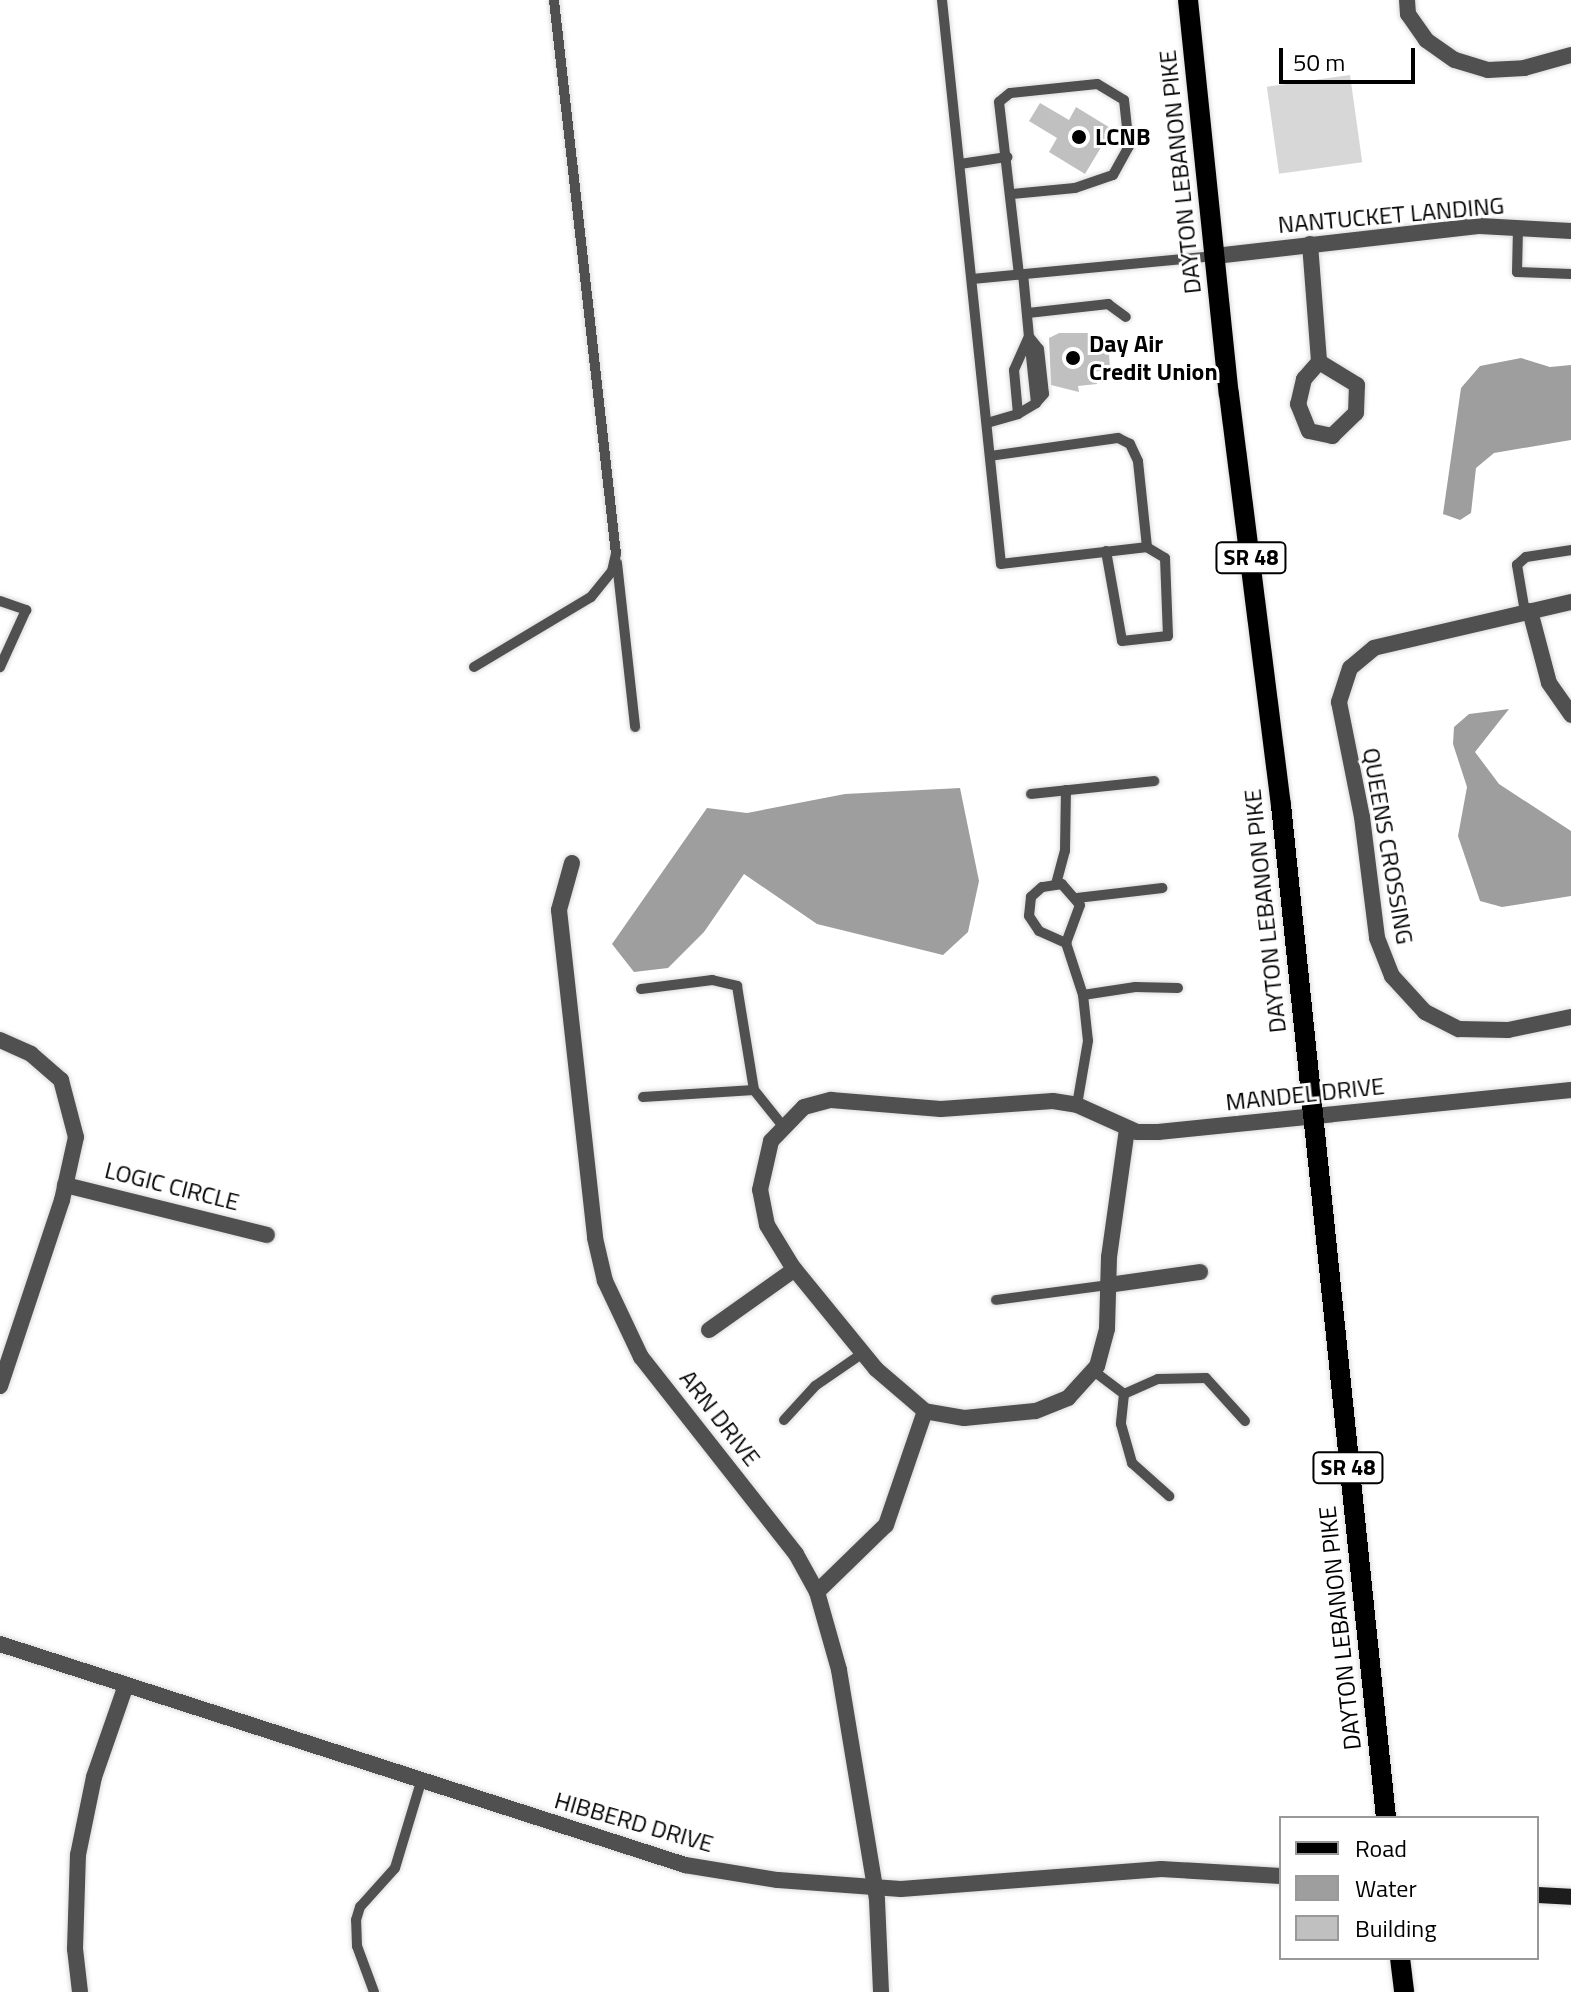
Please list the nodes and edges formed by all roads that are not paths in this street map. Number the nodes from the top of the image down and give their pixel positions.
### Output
1 (554, 0) edge
2 (942, 0) edge
3 (1188, 0) edge
4 (1407, 0) edge
5 (1571, 55) edge
6 (1007, 157) junction
7 (960, 164) junction
8 (1012, 194) junction
9 (1518, 228) junction
10 (1571, 231) edge
11 (1310, 244) junction
12 (1215, 256) junction
13 (1571, 274) edge
14 (1021, 275) junction
15 (972, 279) junction
16 (1028, 313) junction
17 (1126, 317) dead end
18 (1029, 337) junction
19 (1319, 362) junction
20 (1018, 414) junction
21 (987, 423) junction
22 (990, 456) junction
23 (1147, 547) junction
24 (1571, 550) edge
25 (1106, 551) junction
26 (616, 557) junction
27 (0, 601) edge
28 (1571, 602) edge
29 (1527, 612) junction
30 (0, 667) edge
31 (474, 667) dead end
32 (1571, 715) edge
33 (635, 727) dead end
34 (1154, 781) dead end
35 (1066, 790) junction
36 (1031, 794) dead end
37 (572, 863) dead end
38 (1056, 884) junction
39 (1162, 888) dead end
40 (1077, 898) junction
41 (1066, 943) junction
42 (1178, 988) dead end
43 (641, 989) dead end
44 (1083, 995) junction
45 (1571, 1017) edge
46 (0, 1040) edge
47 (754, 1090) junction
48 (1571, 1090) edge
49 (643, 1097) dead end
50 (1077, 1105) junction
51 (1311, 1117) junction
52 (782, 1125) junction
53 (1127, 1129) junction
54 (65, 1185) junction
55 (267, 1235) dead end
56 (795, 1269) junction
57 (1200, 1272) dead end
58 (1108, 1285) junction
59 (996, 1300) dead end
60 (709, 1330) dead end
61 (863, 1353) junction
62 (1095, 1372) junction
63 (0, 1386) edge
64 (1124, 1394) junction
65 (925, 1411) junction
66 (784, 1420) dead end
67 (1245, 1421) dead end
68 (1169, 1496) dead end
69 (817, 1592) junction
70 (0, 1644) edge
71 (125, 1688) junction
72 (421, 1782) junction
73 (1386, 1816) edge
74 (1279, 1876) edge
75 (874, 1887) junction
76 (1539, 1895) edge
77 (1571, 1897) edge
78 (1400, 1960) edge
79 (80, 1992) edge
80 (374, 1992) edge
81 (881, 1992) edge
82 (1404, 1992) edge

1 - 26 lane
2 - 7 lane
3 - 12 main road, DAYTON LEBANON PIKE / SR 48
4 - 5 street
6 - 7 lane
6 - 8 lane
6 - 8 lane
7 - 15 lane
8 - 14 lane
9 - 10 street, NANTUCKET LANDING
9 - 11 street, NANTUCKET LANDING
9 - 13 lane
11 - 12 street, NANTUCKET LANDING
11 - 19 street
12 - 14 lane
12 - 51 main road, DAYTON LEBANON PIKE / SR 48
14 - 15 lane
14 - 16 lane
15 - 21 lane
16 - 17 lane
16 - 18 lane
18 - 20 lane
18 - 20 lane
19 - 19 street
20 - 21 lane
21 - 22 lane
22 - 23 lane
22 - 25 lane
23 - 25 lane
23 - 25 lane
24 - 29 lane
26 - 31 lane
26 - 33 lane
27 - 30 lane
28 - 29 street, QUEENS CROSSING
29 - 32 street
29 - 45 street, QUEENS CROSSING
34 - 35 lane
35 - 36 lane
35 - 38 lane
37 - 69 street, ARN DRIVE
38 - 40 lane
38 - 41 lane
39 - 40 lane
40 - 41 lane
41 - 44 lane
42 - 44 lane
43 - 47 lane
44 - 50 lane
46 - 54 street
47 - 49 lane
47 - 52 lane
48 - 51 street, MANDEL DRIVE
50 - 52 street, MANDEL DRIVE
50 - 53 street, MANDEL DRIVE
51 - 53 street, MANDEL DRIVE
51 - 73 main road, DAYTON LEBANON PIKE / SR 48
52 - 56 street
53 - 58 street
54 - 55 street, LOGIC CIRCLE
54 - 63 street
56 - 60 street
56 - 61 street
57 - 58 street
58 - 59 lane
58 - 62 street
61 - 65 street
61 - 66 lane
62 - 64 lane
62 - 65 street
64 - 67 lane
64 - 68 lane
65 - 69 street
69 - 75 street, ARN DRIVE
70 - 71 street, HIBBERD DRIVE
71 - 72 street, HIBBERD DRIVE
71 - 79 street
72 - 75 street, HIBBERD DRIVE
72 - 80 lane
74 - 75 street, HIBBERD DRIVE
75 - 81 street, ARN DRIVE
76 - 77 street
78 - 82 main road

